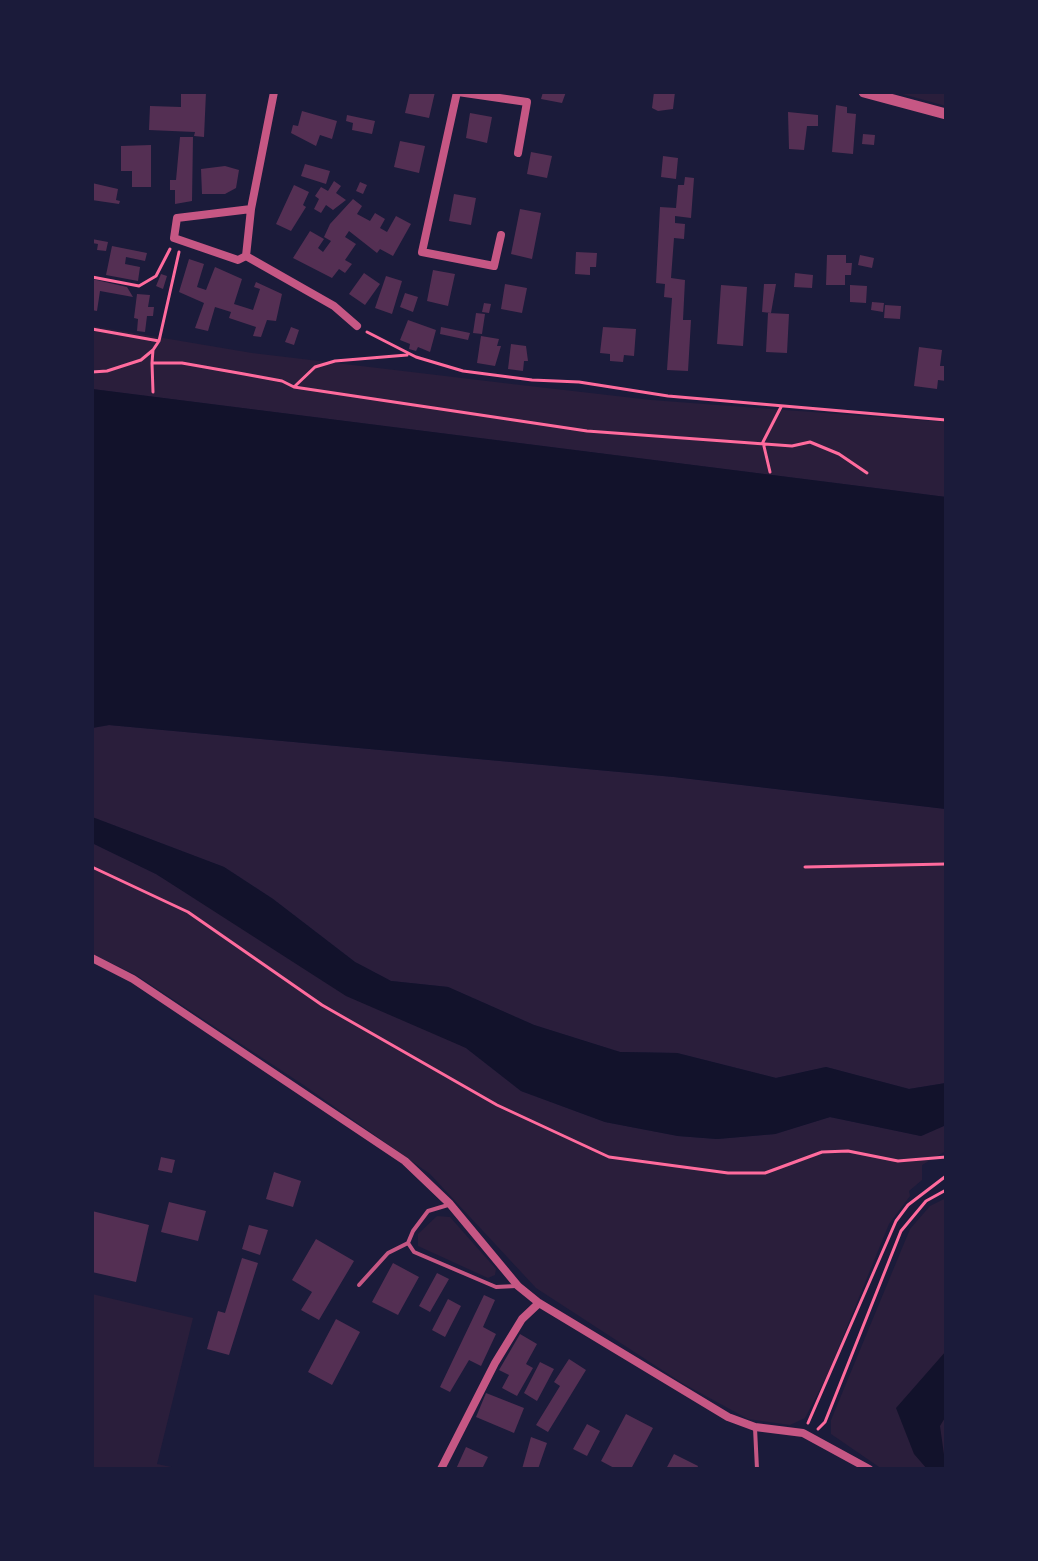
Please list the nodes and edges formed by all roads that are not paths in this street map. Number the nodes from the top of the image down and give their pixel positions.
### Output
1 (274, 92) edge
2 (457, 92) edge
3 (530, 92) edge
4 (864, 92) edge
5 (527, 102) junction
6 (946, 114) edge
7 (518, 153) dead end
8 (251, 209) junction
9 (501, 235) dead end
10 (246, 256) junction
11 (357, 326) road end
12 (92, 958) edge
13 (450, 1204) junction
14 (408, 1243) junction
15 (359, 1285) dead end
16 (518, 1286) junction
17 (539, 1303) junction
18 (755, 1427) junction
19 (441, 1469) edge
20 (757, 1469) edge
21 (869, 1469) edge

1 - 8 street
2 - 5 street
2 - 9 street
3 - 5 street
4 - 6 street
5 - 7 street
8 - 10 street
8 - 10 street
10 - 11 street
12 - 13 street
13 - 14 lane
13 - 16 street
14 - 15 lane
14 - 16 lane
16 - 17 street
17 - 18 street
17 - 19 street
18 - 20 lane
18 - 21 street

